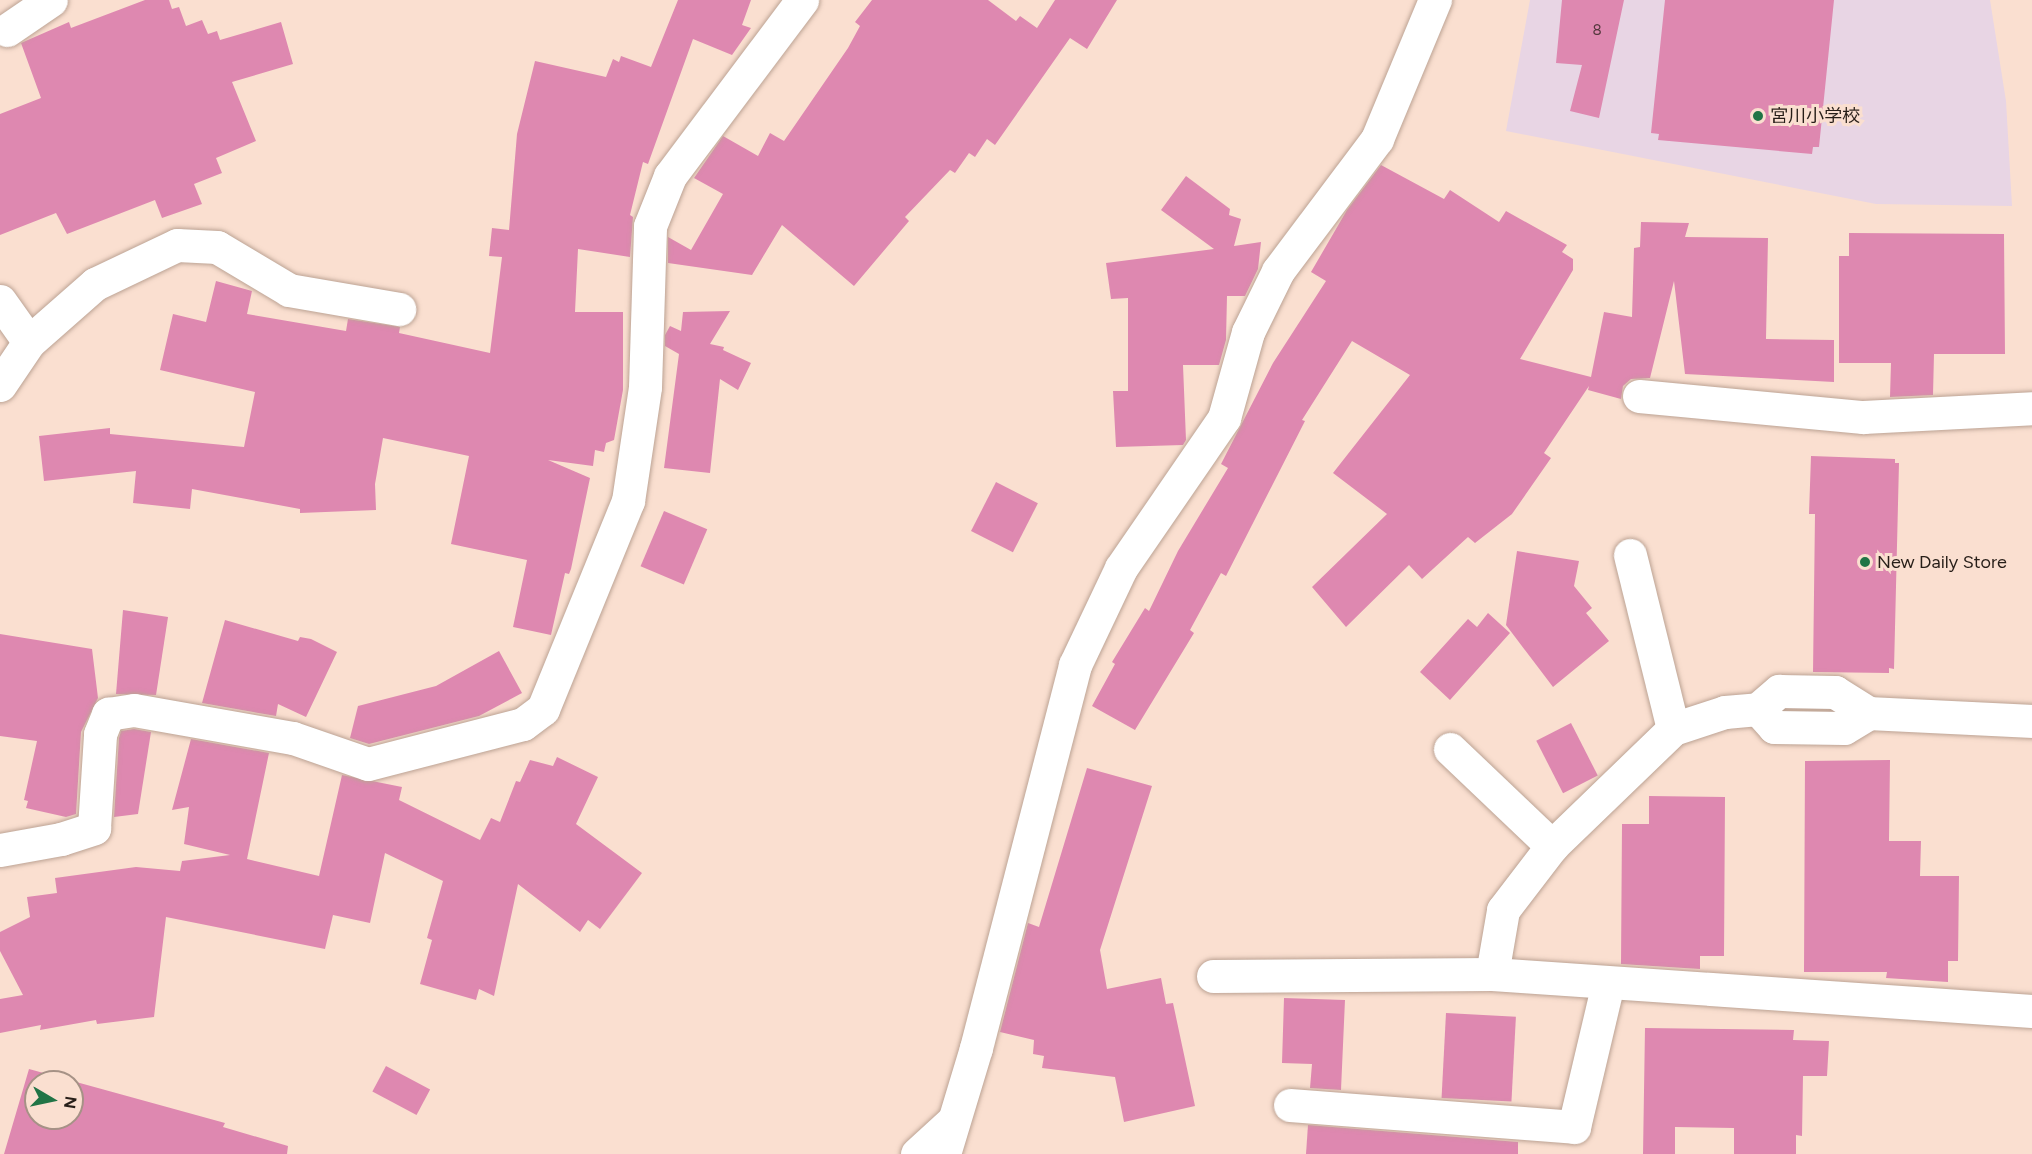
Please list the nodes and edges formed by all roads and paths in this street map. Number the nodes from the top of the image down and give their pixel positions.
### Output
1 (51, 0) edge
2 (802, 0) edge
3 (1436, 0) edge
4 (8, 30) dead end
5 (0, 301) edge
6 (399, 309) dead end
7 (29, 342) junction
8 (0, 385) edge
9 (1639, 396) dead end
10 (2032, 408) edge
11 (1630, 555) dead end
12 (2032, 720) edge
13 (1673, 729) junction
14 (1450, 749) dead end
15 (1552, 846) junction
16 (0, 850) edge
17 (1492, 974) junction
18 (1213, 976) dead end
19 (1608, 983) junction
20 (2032, 1011) edge
21 (1290, 1105) dead end
22 (952, 1122) junction
23 (916, 1154) edge
24 (944, 1154) edge

1 - 4 street
2 - 16 street
3 - 22 street
5 - 7 street
6 - 7 street
7 - 8 street
9 - 10 street
11 - 13 street
12 - 13 street
13 - 15 street
14 - 15 street
15 - 17 street
17 - 18 street
17 - 19 street
19 - 20 street
19 - 21 street
22 - 23 street
22 - 24 street

